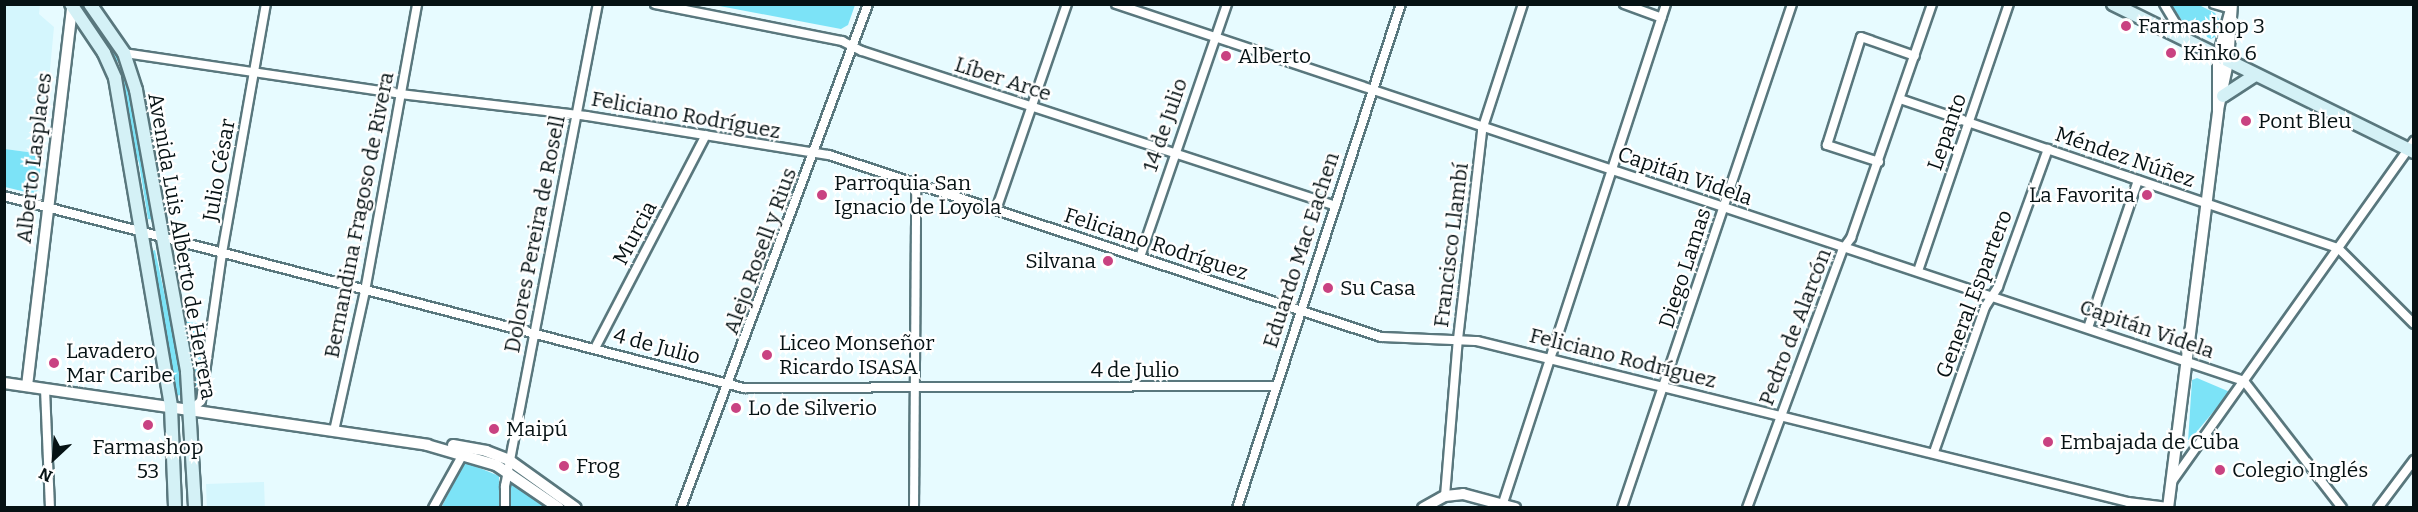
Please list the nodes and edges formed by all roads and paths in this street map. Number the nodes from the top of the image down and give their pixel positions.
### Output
1 (90, 4) edge
2 (266, 4) edge
3 (417, 4) edge
4 (597, 4) edge
5 (655, 4) edge
6 (868, 4) edge
7 (1067, 4) edge
8 (1116, 4) edge
9 (1227, 4) edge
10 (1401, 4) edge
11 (1523, 4) edge
12 (1624, 4) edge
13 (1666, 4) edge
14 (1792, 4) edge
15 (1932, 4) edge
16 (2009, 4) edge
17 (2113, 4) edge
18 (2164, 4) edge
19 (2214, 4) edge
20 (72, 5) edge
21 (2231, 7) edge
22 (1662, 18) junction
23 (1215, 38) junction
24 (2185, 39) junction
25 (853, 46) junction
26 (124, 52) junction
27 (1915, 56) junction
28 (2223, 60) junction
29 (255, 73) junction
30 (2254, 75) junction
31 (1373, 90) junction
32 (400, 94) junction
33 (2223, 96) junction
34 (1900, 99) junction
35 (1031, 107) junction
36 (2218, 110) junction
37 (577, 115) junction
38 (1970, 122) junction
39 (1482, 130) junction
40 (706, 135) junction
41 (2412, 147) edge
42 (2048, 149) junction
43 (815, 155) junction
44 (1173, 155) junction
45 (1879, 162) junction
46 (1610, 170) junction
47 (2138, 180) junction
48 (916, 185) junction
49 (4, 196) edge
50 (2206, 204) junction
51 (1335, 206) junction
52 (48, 208) junction
53 (1724, 208) junction
54 (996, 210) junction
55 (141, 231) junction
56 (161, 237) junction
57 (1843, 249) junction
58 (2338, 249) junction
59 (222, 252) junction
60 (1140, 257) junction
61 (1918, 271) junction
62 (365, 291) junction
63 (1991, 297) junction
64 (1300, 310) junction
65 (2414, 324) edge
66 (2088, 328) junction
67 (533, 332) junction
68 (1458, 339) junction
69 (595, 348) junction
70 (1548, 359) junction
71 (2185, 361) junction
72 (2244, 381) junction
73 (4, 383) edge
74 (730, 385) junction
75 (27, 386) junction
76 (1274, 386) junction
77 (1665, 386) junction
78 (45, 389) junction
79 (915, 389) junction
80 (171, 407) junction
81 (191, 410) junction
82 (1780, 416) junction
83 (334, 432) junction
84 (427, 445) junction
85 (1934, 452) junction
86 (463, 454) junction
87 (2414, 460) edge
88 (508, 466) junction
89 (2171, 484) junction
90 (1445, 496) junction
91 (1503, 503) junction
92 (50, 507) edge
93 (175, 507) edge
94 (195, 507) edge
95 (434, 507) edge
96 (505, 507) edge
97 (559, 507) edge
98 (576, 507) edge
99 (681, 507) edge
100 (914, 507) edge
101 (1236, 507) edge
102 (1423, 507) edge
103 (1515, 507) edge
104 (1622, 507) edge
105 (1747, 507) edge
106 (2168, 507) edge
107 (2342, 507) edge
108 (2378, 507) edge

1 - 26 main road, Avenida Luis Alberto de Herrera
2 - 29 street, Julio César
3 - 32 street, Bernandina Fragoso de Rivera
4 - 37 street, Dolores Pereira de Rosell
5 - 25 street, Líber Arce
6 - 25 street, Alejo Rosell y Rius
7 - 35 street
8 - 23 street, Capitán Videla
9 - 23 street, 14 de Julio
10 - 31 street, Eduardo Mac Eachen
11 - 39 street, Francisco Llambí
12 - 22 street
13 - 22 street
14 - 53 street, Diego Lamas
15 - 27 street, Pedro de Alarcón
16 - 38 street, Lepanto
17 - 24 main road
18 - 24 street
19 - 21 street
20 - 52 street, Alberto Lasplaces
20 - 55 main road, Avenida Luis Alberto de Herrera
21 - 28 street
22 - 46 street
23 - 31 street, Capitán Videla
23 - 44 street, 14 de Julio
24 - 28 main road
25 - 35 street, Líber Arce
25 - 43 street, Alejo Rosell y Rius
26 - 29 street, Feliciano Rodríguez
26 - 56 main road, Avenida Luis Alberto de Herrera
27 - 34 street, Pedro de Alarcón
27 - 45 street
28 - 30 main road
28 - 33 street
28 - 36 street
29 - 32 street, Feliciano Rodríguez
29 - 59 street, Julio César
30 - 33 main road
30 - 41 main road
31 - 39 street, Capitán Videla
31 - 51 street, Eduardo Mac Eachen
32 - 37 street, Feliciano Rodríguez
32 - 62 street, Bernandina Fragoso de Rivera
33 - 36 street
34 - 38 street, Méndez Núñez
34 - 45 street, Pedro de Alarcón
35 - 44 street, Líber Arce
35 - 54 street
36 - 50 street
37 - 40 street, Feliciano Rodríguez
37 - 67 street, Dolores Pereira de Rosell
38 - 42 street, Méndez Núñez
38 - 61 street, Lepanto
39 - 46 street, Capitán Videla
39 - 68 street, Francisco Llambí
40 - 43 street, Feliciano Rodríguez
40 - 69 street, Murcia
41 - 58 street
42 - 47 street, Méndez Núñez
42 - 63 street, General Espartero
43 - 48 street, Feliciano Rodríguez
43 - 74 street, Alejo Rosell y Rius
44 - 51 street, Líber Arce
44 - 60 street, 14 de Julio
45 - 57 street, Pedro de Alarcón
46 - 53 street, Capitán Videla
46 - 70 street
47 - 50 street, Méndez Núñez
47 - 66 street
48 - 54 street, Feliciano Rodríguez
48 - 79 street
49 - 52 street, 4 de Julio
50 - 58 street, Méndez Núñez
50 - 71 street
51 - 64 street, Eduardo Mac Eachen
52 - 55 street, 4 de Julio
52 - 75 street, Alberto Lasplaces
53 - 57 street, Capitán Videla
53 - 77 street, Diego Lamas
54 - 60 street, Feliciano Rodríguez
55 - 56 street, 4 de Julio
55 - 80 main road, Avenida Luis Alberto de Herrera
56 - 59 street, 4 de Julio
56 - 81 main road, Avenida Luis Alberto de Herrera
57 - 61 street, Capitán Videla
57 - 82 street, Pedro de Alarcón
58 - 65 street
58 - 72 street
59 - 62 street, 4 de Julio
59 - 81 street, Julio César
60 - 64 street, Feliciano Rodríguez
61 - 63 street, Capitán Videla
62 - 67 street, 4 de Julio
62 - 83 street, Bernandina Fragoso de Rivera
63 - 66 street, Capitán Videla
63 - 85 street, General Espartero
64 - 68 street, Feliciano Rodríguez
64 - 76 street, Eduardo Mac Eachen
66 - 71 street, Capitán Videla
67 - 69 street, 4 de Julio
67 - 88 street, Dolores Pereira de Rosell
68 - 70 street, Feliciano Rodríguez
68 - 90 street, Francisco Llambí
69 - 74 street, 4 de Julio
70 - 77 street, Feliciano Rodríguez
70 - 91 street
71 - 72 street, Capitán Videla
71 - 89 street
72 - 89 street
72 - 107 street
73 - 75 street
74 - 79 street, 4 de Julio
74 - 99 street, Alejo Rosell y Rius
75 - 78 street
76 - 79 street, 4 de Julio
76 - 101 street, Eduardo Mac Eachen
77 - 82 street, Feliciano Rodríguez
77 - 104 street, Diego Lamas
78 - 80 street
78 - 92 street
79 - 100 street
80 - 81 street
80 - 93 main road, Avenida Luis Alberto de Herrera
81 - 83 street
81 - 94 main road, Avenida Luis Alberto de Herrera
82 - 85 street, Feliciano Rodríguez
82 - 105 street, Pedro de Alarcón
83 - 84 street
84 - 86 street
84 - 88 street
85 - 106 street, Feliciano Rodríguez
86 - 88 street
86 - 95 street
87 - 108 street
88 - 96 street, Dolores Pereira de Rosell
88 - 97 street
88 - 98 street
89 - 106 street
90 - 91 street
90 - 102 street
91 - 103 street

